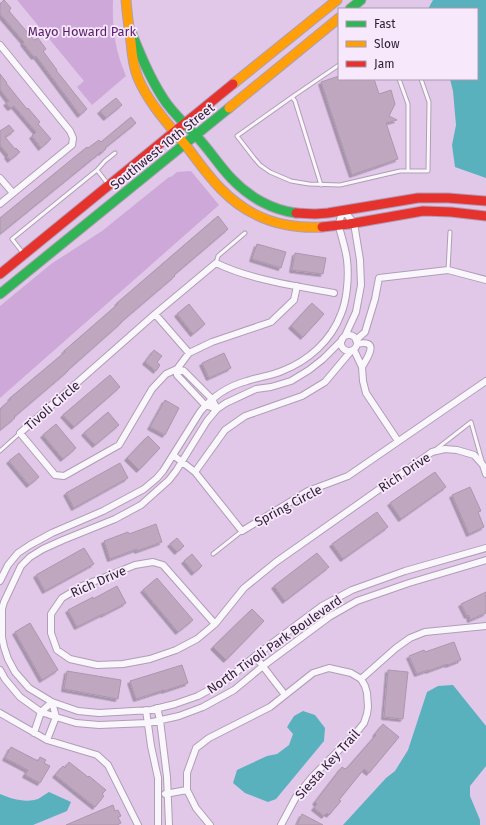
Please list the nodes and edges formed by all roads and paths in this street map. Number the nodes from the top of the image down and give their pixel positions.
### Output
1 (126, 0) edge
2 (337, 0) edge
3 (361, 0) edge
4 (351, 8) edge
5 (338, 19) edge
6 (128, 25) junction
7 (0, 45) edge
8 (338, 66) edge
9 (399, 80) edge
10 (421, 80) edge
11 (292, 97) junction
12 (184, 123) junction
13 (174, 132) junction
14 (196, 135) junction
15 (185, 144) junction
16 (114, 154) dead end
17 (97, 170) junction
18 (408, 171) junction
19 (0, 178) edge
20 (108, 185) junction
21 (321, 185) junction
22 (13, 193) junction
23 (486, 202) edge
24 (0, 204) edge
25 (343, 210) junction
26 (486, 216) edge
27 (354, 223) junction
28 (339, 225) junction
29 (450, 232) dead end
30 (245, 233) dead end
31 (24, 254) junction
32 (216, 264) junction
33 (448, 270) junction
34 (0, 274) edge
35 (486, 280) edge
36 (297, 286) junction
37 (334, 293) dead end
38 (0, 294) edge
39 (155, 314) junction
40 (333, 332) junction
41 (343, 338) junction
42 (354, 346) junction
43 (189, 353) junction
44 (362, 367) junction
45 (177, 369) junction
46 (486, 381) edge
47 (212, 399) junction
48 (205, 405) junction
49 (217, 409) junction
50 (20, 433) junction
51 (398, 441) junction
52 (0, 451) edge
53 (432, 452) junction
54 (172, 455) junction
55 (182, 462) junction
56 (483, 465) junction
57 (195, 472) junction
58 (486, 474) edge
59 (242, 530) junction
60 (486, 548) edge
61 (213, 554) dead end
62 (486, 560) edge
63 (395, 575) junction
64 (0, 581) edge
65 (399, 586) junction
66 (1, 609) edge
67 (215, 624) junction
68 (486, 626) edge
69 (255, 656) junction
70 (263, 666) junction
71 (0, 670) edge
72 (361, 679) junction
73 (285, 695) junction
74 (52, 702) junction
75 (157, 708) junction
76 (146, 710) junction
77 (41, 712) junction
78 (0, 714) edge
79 (56, 718) junction
80 (160, 720) junction
81 (148, 723) junction
82 (34, 733) junction
83 (47, 740) junction
84 (187, 790) junction
85 (158, 794) junction
86 (168, 794) junction
87 (138, 825) edge
88 (158, 825) edge
89 (169, 825) edge
90 (210, 825) edge
91 (281, 825) edge

1 - 6 street
2 - 12 street, Southwest 10th Street
3 - 4 street
5 - 14 street, Southwest 10th Street
6 - 12 street
6 - 13 street
7 - 22 street
8 - 11 lane
9 - 18 lane
10 - 18 lane
11 - 21 lane
11 - 21 lane
12 - 13 street, Southwest 10th Street
12 - 14 street
13 - 15 street
13 - 20 street, Southwest 10th Street
14 - 15 street, Southwest 10th Street
14 - 25 street
15 - 28 street
15 - 38 street, Southwest 10th Street
16 - 17 lane
17 - 20 lane
17 - 31 lane
18 - 21 lane
19 - 22 street
20 - 31 street, Southwest 10th Street
22 - 24 street
23 - 25 street
25 - 27 street
25 - 28 street
26 - 27 street
27 - 28 street
27 - 41 street
28 - 40 street
29 - 33 lane
30 - 32 lane
31 - 34 street, Southwest 10th Street
32 - 36 street
32 - 39 street, Tivoli Circle
33 - 35 street
33 - 42 street
36 - 37 street
36 - 43 street, Tivoli Circle
39 - 43 street
39 - 50 street, Tivoli Circle
40 - 41 street
40 - 47 street
41 - 42 street
41 - 42 street
41 - 49 street
42 - 44 street
42 - 44 street
42 - 57 street
43 - 45 street, Tivoli Circle
44 - 51 street
45 - 47 street
45 - 48 street
45 - 50 street, Tivoli Circle
46 - 51 street, Spring Circle
47 - 48 street
47 - 49 street
48 - 49 street
48 - 54 street
49 - 55 street
50 - 52 lane
51 - 59 street, Spring Circle
53 - 56 street, Rich Drive
53 - 56 lane
53 - 67 street, Rich Drive
54 - 55 street, Spring Circle
54 - 64 street
55 - 57 street, Spring Circle
55 - 66 street
56 - 58 street
57 - 59 street, Spring Circle
59 - 61 lane
60 - 63 street, North Tivoli Park Boulevard
62 - 65 street, North Tivoli Park Boulevard
63 - 65 street
63 - 69 street, North Tivoli Park Boulevard
65 - 70 street, North Tivoli Park Boulevard
66 - 74 street, North Tivoli Park Boulevard
67 - 67 street, Rich Drive
68 - 72 street
69 - 70 street
69 - 75 street, North Tivoli Park Boulevard
70 - 73 street
70 - 80 street, North Tivoli Park Boulevard
71 - 77 street, North Tivoli Park Boulevard
72 - 73 street
72 - 91 street, Siesta Key Trail
73 - 84 street
74 - 76 street, North Tivoli Park Boulevard
74 - 77 street
74 - 79 street
75 - 76 street, North Tivoli Park Boulevard
75 - 80 street
76 - 81 street
77 - 79 street, North Tivoli Park Boulevard
77 - 82 street
78 - 82 street
79 - 81 street, North Tivoli Park Boulevard
79 - 83 street
80 - 81 street, North Tivoli Park Boulevard
80 - 86 street
81 - 85 street
82 - 83 street
83 - 87 street
84 - 86 street
84 - 90 street
85 - 86 street
85 - 88 street
86 - 89 street

